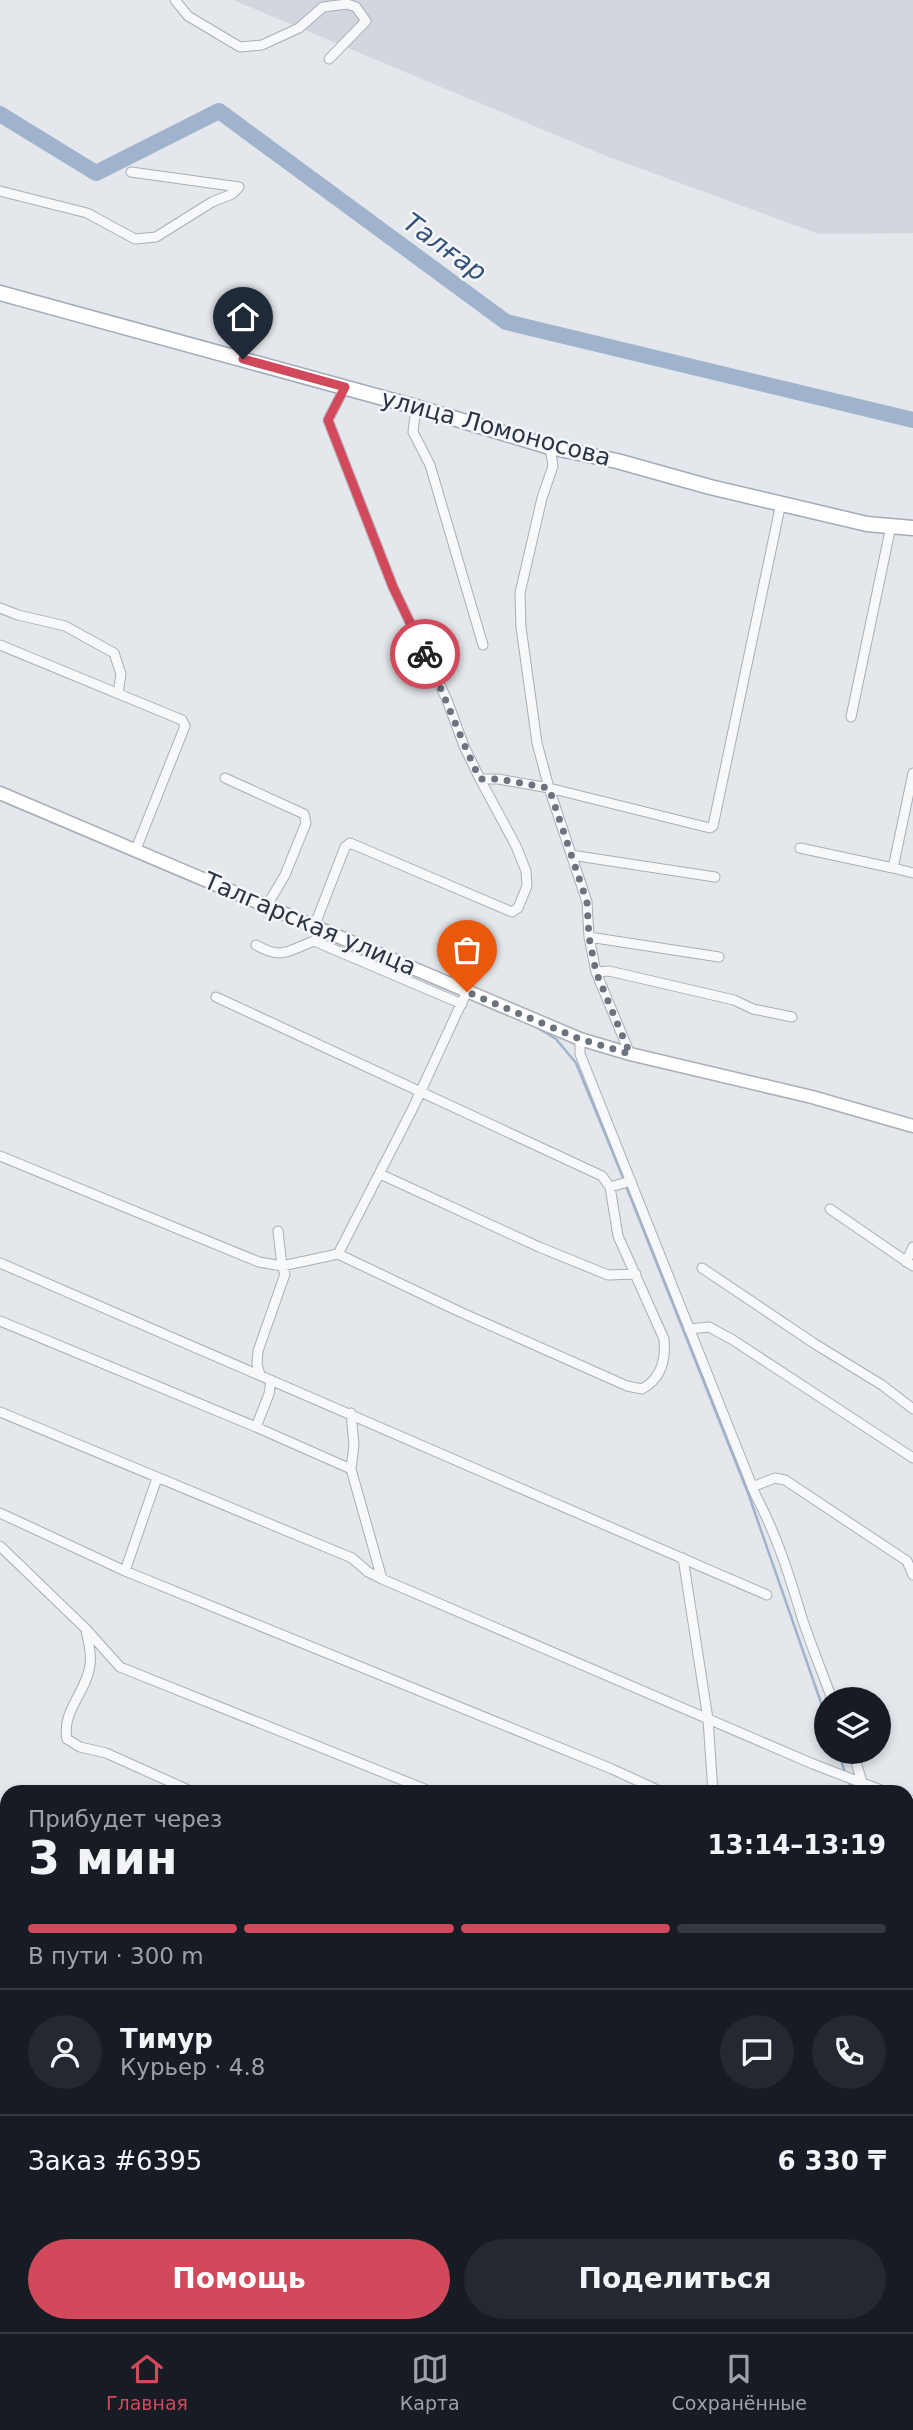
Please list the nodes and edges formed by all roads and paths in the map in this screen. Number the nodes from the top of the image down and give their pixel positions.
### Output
1 (175, 0) edge
2 (329, 59) dead end
3 (131, 172) dead end
4 (0, 191) edge
5 (0, 293) edge
6 (345, 387) junction
7 (416, 407) junction
8 (550, 447) junction
9 (781, 503) junction
10 (891, 526) junction
11 (913, 528) edge
12 (0, 608) edge
13 (0, 645) edge
14 (483, 645) dead end
15 (118, 694) junction
16 (851, 717) dead end
17 (913, 773) edge
18 (226, 779) dead end
19 (480, 779) junction
20 (549, 788) junction
21 (0, 793) edge
22 (800, 848) dead end
23 (136, 849) junction
24 (571, 855) junction
25 (893, 868) junction
26 (913, 873) edge
27 (715, 877) dead end
28 (266, 907) junction
29 (314, 927) junction
30 (589, 937) junction
31 (256, 945) dead end
32 (719, 957) dead end
33 (596, 972) junction
34 (216, 997) dead end
35 (465, 997) junction
36 (792, 1017) dead end
37 (580, 1039) junction
38 (630, 1054) junction
39 (420, 1093) junction
40 (913, 1126) edge
41 (0, 1156) edge
42 (380, 1174) junction
43 (627, 1182) junction
44 (610, 1187) junction
45 (830, 1209) dead end
46 (278, 1231) dead end
47 (913, 1248) edge
48 (338, 1254) junction
49 (0, 1263) edge
50 (910, 1264) edge
51 (282, 1266) junction
52 (702, 1268) dead end
53 (636, 1274) junction
54 (0, 1321) edge
55 (689, 1329) junction
56 (260, 1375) junction
57 (271, 1380) junction
58 (913, 1409) edge
59 (0, 1412) edge
60 (351, 1413) junction
61 (256, 1427) junction
62 (913, 1458) edge
63 (351, 1469) junction
64 (157, 1478) junction
65 (752, 1487) junction
66 (0, 1513) edge
67 (0, 1546) edge
68 (683, 1558) junction
69 (125, 1571) junction
70 (913, 1575) edge
71 (382, 1579) junction
72 (767, 1594) dead end
73 (86, 1629) junction
74 (828, 1687) edge
75 (708, 1719) junction
76 (856, 1764) edge
77 (177, 1785) edge
78 (415, 1785) edge
79 (647, 1785) edge
80 (713, 1785) edge
81 (859, 1785) edge
82 (862, 1785) edge

1 - 2 street
3 - 4 street
5 - 6 main road, улица Ломоносова
6 - 7 main road, улица Ломоносова
6 - 19 street
7 - 8 main road, улица Ломоносова
7 - 14 street
8 - 9 main road, улица Ломоносова
8 - 20 street
9 - 10 main road, улица Ломоносова
9 - 20 street
10 - 11 main road, улица Ломоносова
10 - 16 street
12 - 15 street
13 - 15 street
15 - 23 street
17 - 25 street
18 - 28 street
19 - 20 street
19 - 29 street
20 - 24 street
21 - 23 street, Талгарская улица
22 - 25 street
23 - 28 street, Талгарская улица
24 - 27 street
24 - 30 street
25 - 26 street
28 - 29 street, Талгарская улица
29 - 35 street, Талгарская улица
30 - 32 street
30 - 33 street
31 - 35 street
33 - 36 street
33 - 38 street
34 - 39 street
35 - 37 street, Талгарская улица
35 - 39 street
37 - 38 street, Талгарская улица
37 - 43 street
38 - 40 street, Талгарская улица
39 - 42 street
39 - 44 street
41 - 51 street
42 - 48 street
42 - 53 street
43 - 44 street
43 - 55 street
44 - 53 street
45 - 50 street
46 - 51 street
47 - 50 street
48 - 51 street
48 - 53 street
49 - 56 street
51 - 56 street
52 - 58 street
54 - 61 street
55 - 62 street
55 - 65 street
56 - 57 street
57 - 60 street
57 - 61 street
59 - 64 street
60 - 63 street
60 - 68 street
61 - 63 street
63 - 71 street
64 - 69 street
64 - 71 street
65 - 70 street
65 - 74 street
66 - 69 street
67 - 73 street
68 - 72 street
68 - 75 street
69 - 79 street
71 - 75 street
73 - 77 street
73 - 78 street
75 - 80 street
75 - 81 street
76 - 82 street

